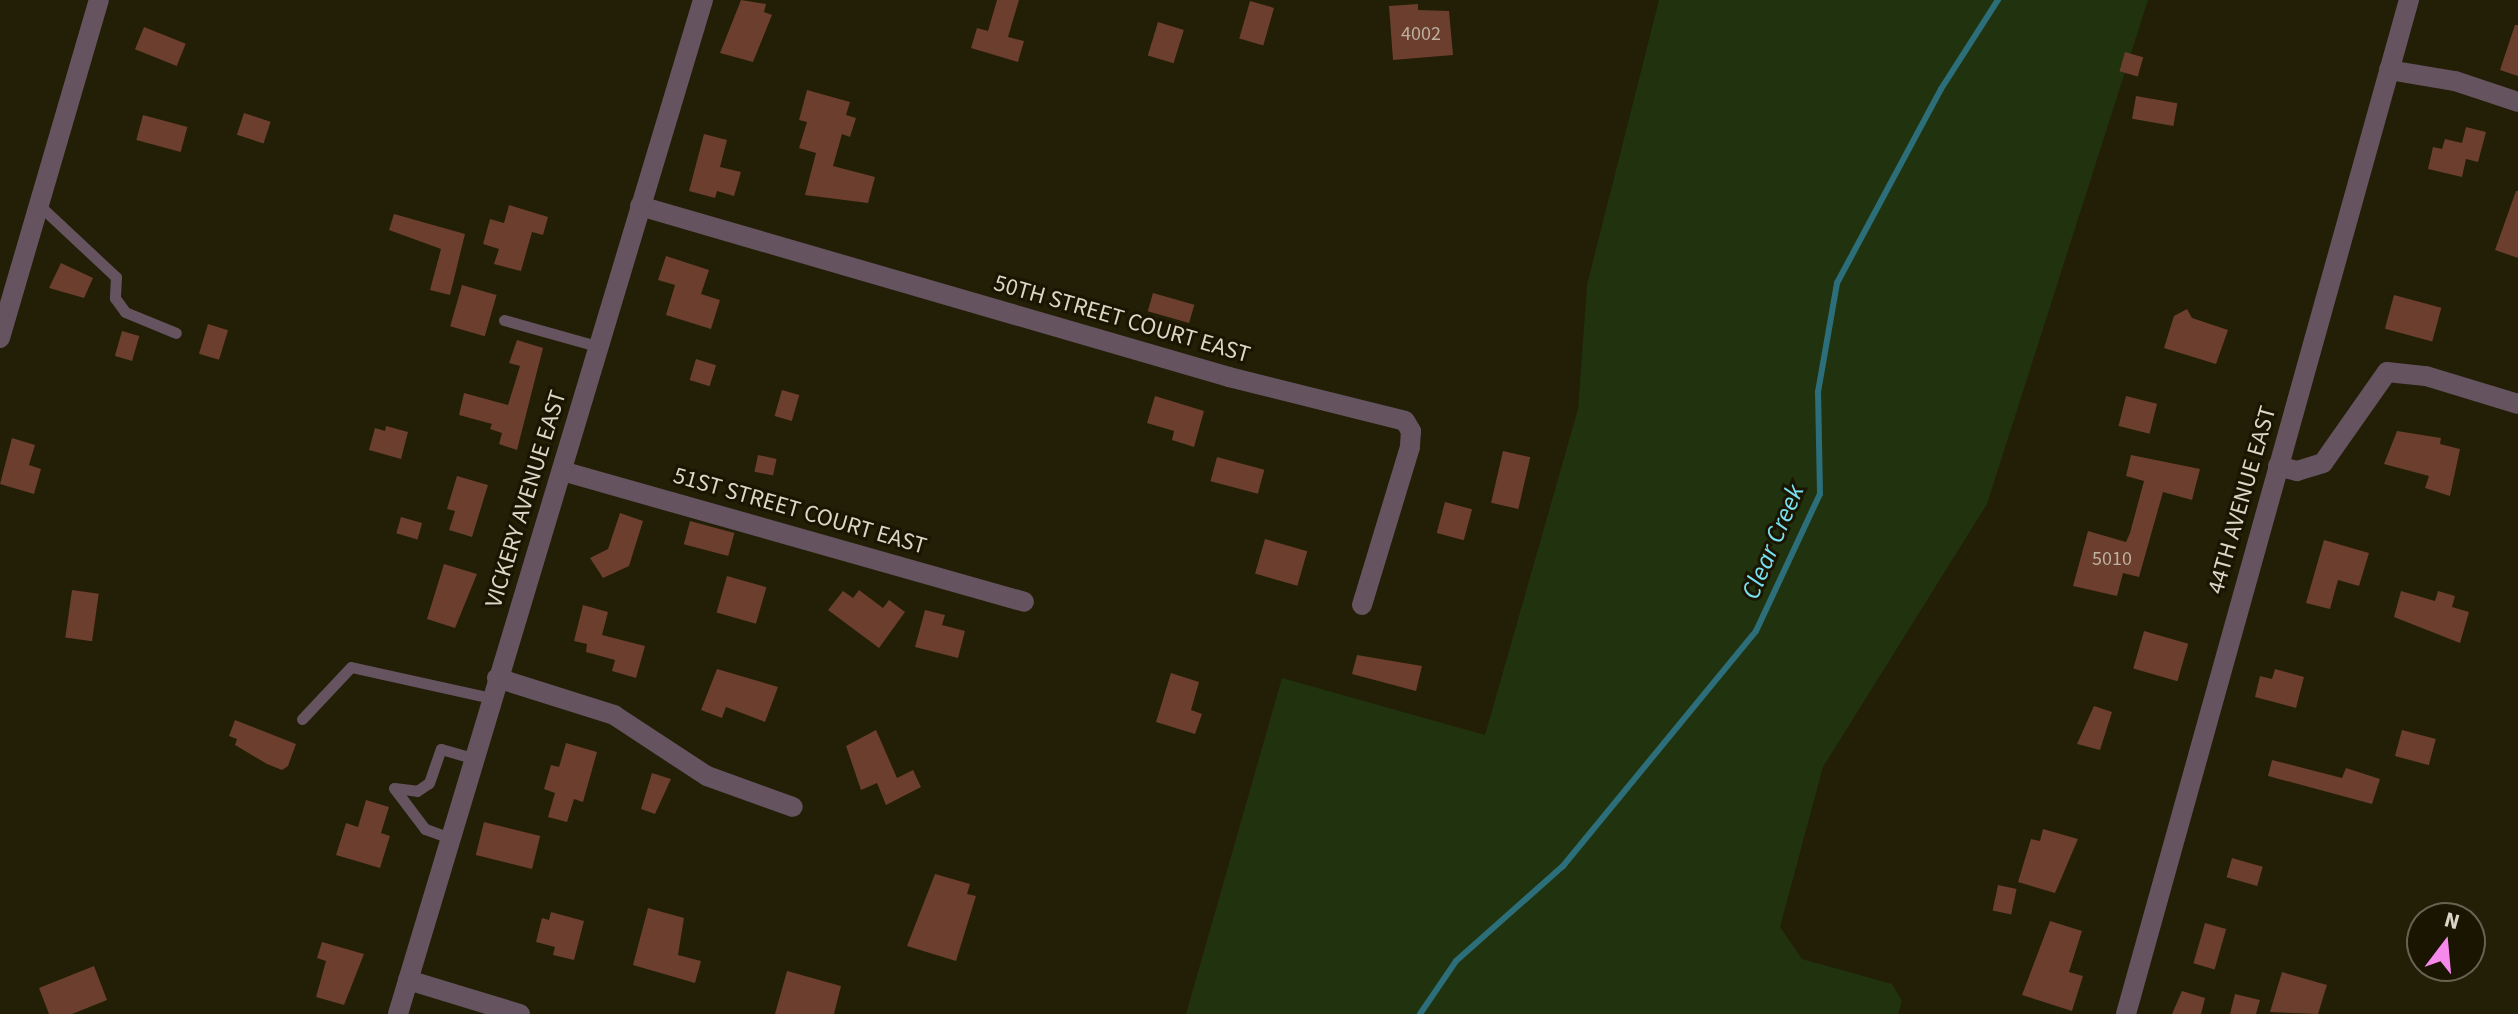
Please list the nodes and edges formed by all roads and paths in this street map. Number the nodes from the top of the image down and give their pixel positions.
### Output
1 (99, 0) edge
2 (703, 0) edge
3 (2409, 0) edge
4 (2389, 70) junction
5 (2518, 102) edge
6 (39, 205) junction
7 (640, 206) junction
8 (504, 320) dead end
9 (176, 333) dead end
10 (0, 338) edge
11 (600, 347) junction
12 (2518, 404) edge
13 (2278, 466) junction
14 (562, 471) junction
15 (1024, 602) dead end
16 (1362, 605) dead end
17 (497, 678) junction
18 (491, 698) junction
19 (302, 719) dead end
20 (473, 758) junction
21 (793, 807) dead end
22 (450, 838) junction
23 (408, 980) junction
24 (398, 1014) edge
25 (520, 1014) edge
26 (2126, 1014) edge

1 - 6 street
2 - 7 street, VICKERY AVENUE EAST
3 - 4 street, 44TH AVENUE EAST
4 - 5 street
4 - 13 street, 44TH AVENUE EAST
6 - 9 lane
6 - 10 street
7 - 11 street, VICKERY AVENUE EAST
7 - 16 street, 50TH STREET COURT EAST
8 - 11 lane
11 - 14 street, VICKERY AVENUE EAST
12 - 13 street
13 - 26 street, 44TH AVENUE EAST
14 - 15 street, 51ST STREET COURT EAST
14 - 17 street, VICKERY AVENUE EAST
17 - 18 street, VICKERY AVENUE EAST
17 - 21 street
18 - 19 lane
18 - 20 street, VICKERY AVENUE EAST
20 - 22 street, VICKERY AVENUE EAST
20 - 22 lane
22 - 23 street, VICKERY AVENUE EAST
23 - 24 street, VICKERY AVENUE EAST
23 - 25 street

